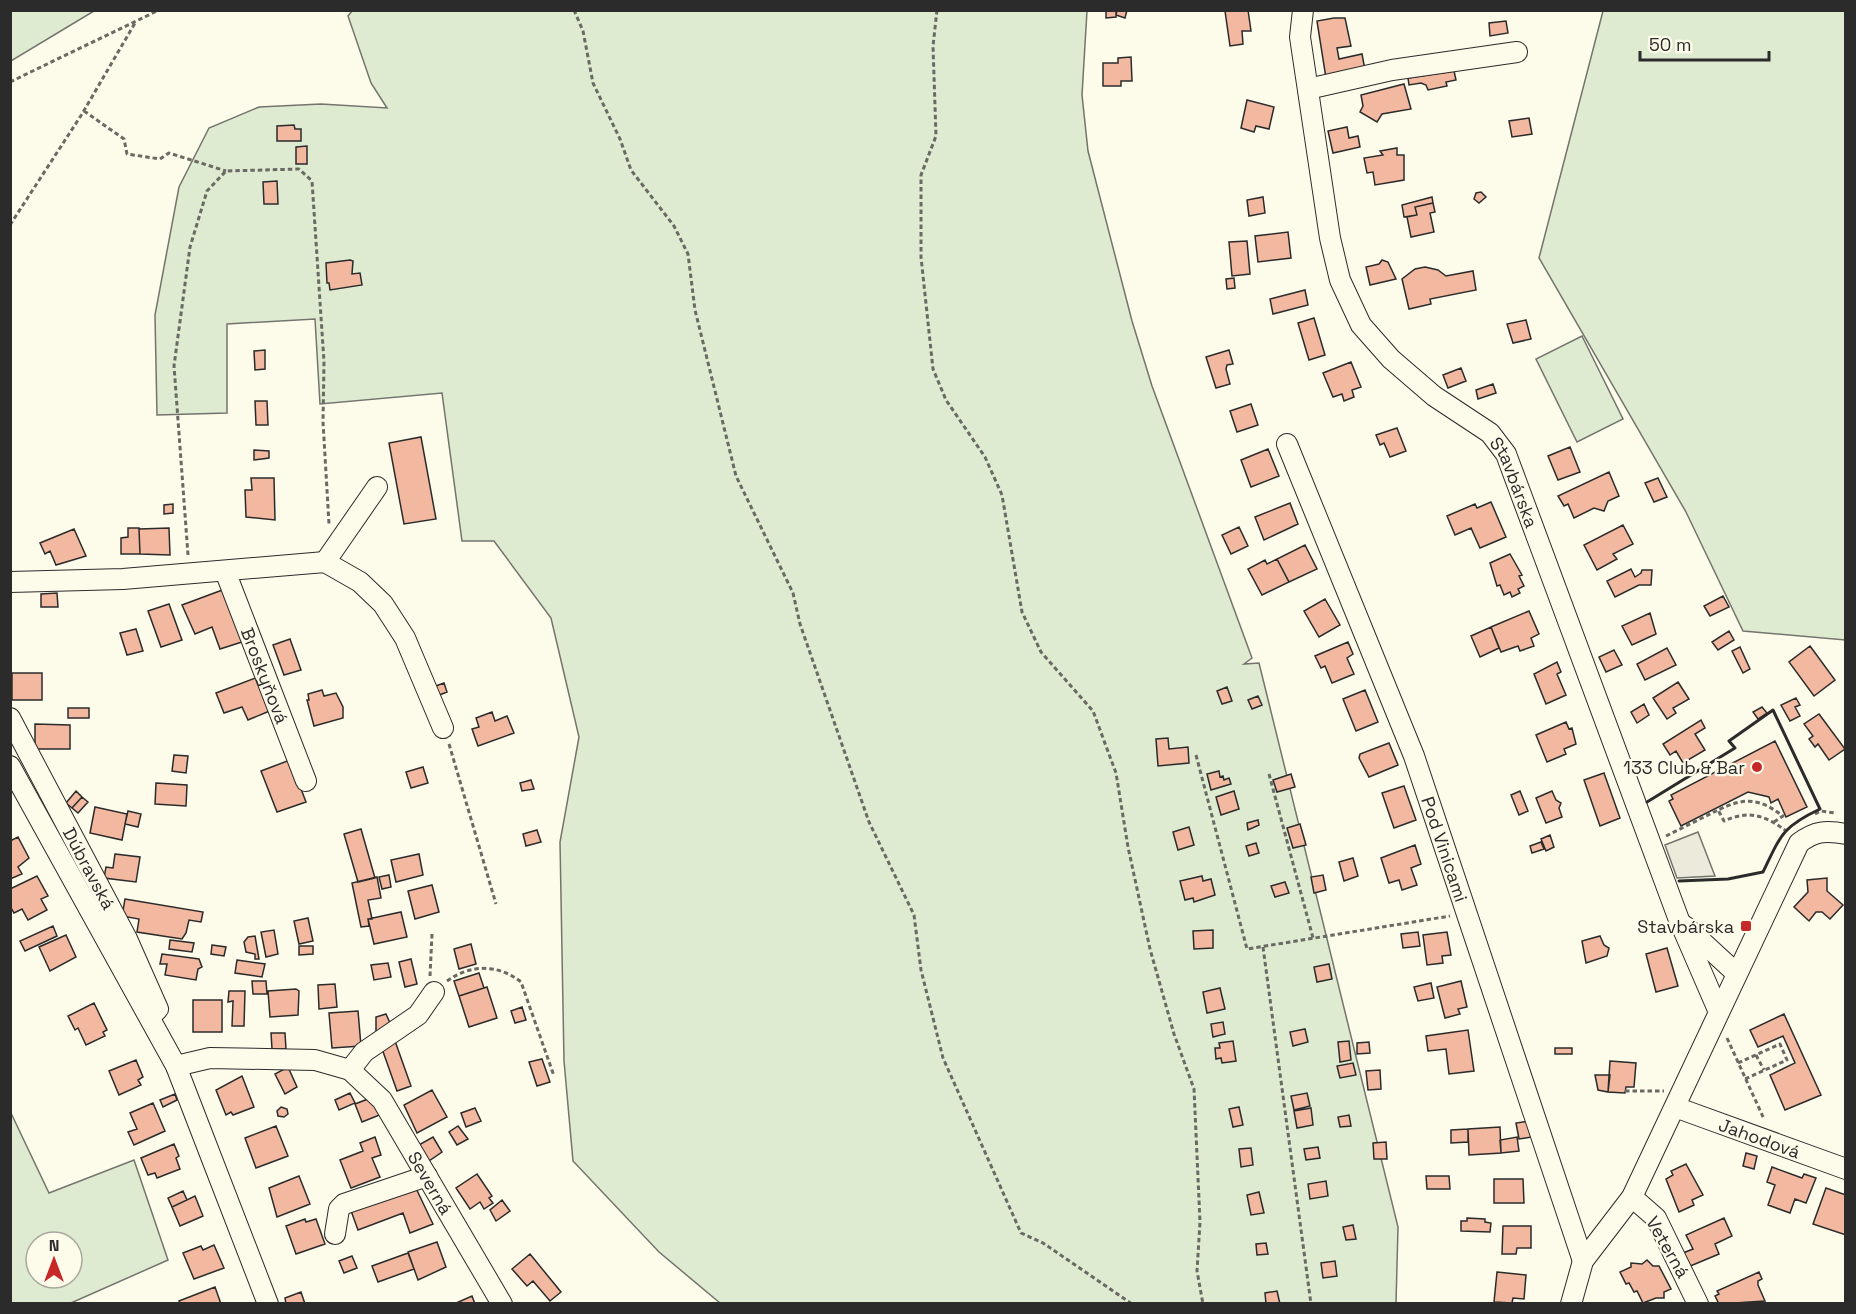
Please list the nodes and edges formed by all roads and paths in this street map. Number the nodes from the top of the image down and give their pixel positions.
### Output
1 (159, 10) edge
2 (574, 10) edge
3 (938, 10) edge
4 (1303, 10) edge
5 (135, 23) junction
6 (1517, 52) dead end
7 (10, 82) edge
8 (1308, 89) junction
9 (84, 111) junction
10 (226, 171) junction
11 (10, 225) edge
12 (1287, 444) dead end
13 (377, 487) dead end
14 (337, 545) junction
15 (326, 562) junction
16 (225, 571) junction
17 (189, 574) junction
18 (10, 582) edge
19 (10, 718) edge
20 (443, 728) joint
21 (1196, 755) dead end
22 (10, 766) edge
23 (1269, 774) dead end
24 (306, 782) dead end
25 (1718, 810) junction
26 (1774, 822) junction
27 (1787, 831) dead end
28 (1845, 834) edge
29 (1658, 840) dead end
30 (496, 904) dead end
31 (1467, 913) junction
32 (1678, 920) junction
33 (432, 934) dead end
34 (1313, 938) junction
35 (1263, 946) junction
36 (1736, 974) junction
37 (434, 992) junction
38 (1718, 1012) junction
39 (149, 1018) junction
40 (1756, 1055) junction
41 (1737, 1063) junction
42 (176, 1066) junction
43 (350, 1070) junction
44 (1764, 1070) junction
45 (554, 1076) dead end
46 (1745, 1079) junction
47 (1625, 1091) dead end
48 (1668, 1104) junction
49 (1766, 1124) dead end
50 (1845, 1169) edge
51 (427, 1176) junction
52 (1632, 1197) junction
53 (335, 1234) dead end
54 (1583, 1261) junction
55 (268, 1304) edge
56 (502, 1304) edge
57 (1132, 1304) edge
58 (1203, 1304) edge
59 (1311, 1304) edge
60 (1571, 1304) edge
61 (1698, 1304) edge

1 - 5 path
2 - 57 path
3 - 58 path
4 - 8 street, Stavbárska
5 - 7 path
5 - 9 path
6 - 8 street
8 - 32 street, Stavbárska
9 - 10 path
9 - 11 path
10 - 14 path
10 - 17 path
12 - 31 street, Pod Vinicami
13 - 14 street
14 - 15 street
15 - 16 street
15 - 20 street
16 - 17 street
16 - 24 street, Broskyňová
17 - 18 street
19 - 39 street, Dúbravská
20 - 30 path
21 - 35 path
22 - 39 street, Dúbravská
23 - 34 path
25 - 26 path
25 - 26 path
25 - 29 path
26 - 27 path
28 - 36 street
31 - 34 path
31 - 54 street, Pod Vinicami
32 - 36 street, Stavbárska
32 - 38 street, Stavbárska
33 - 37 path
34 - 35 path
35 - 59 path
36 - 38 street
37 - 43 street
37 - 45 path
38 - 41 path
38 - 48 street
39 - 42 street, Dúbravská
40 - 41 path
40 - 44 path
40 - 44 path
41 - 46 path
42 - 43 street, Severná
42 - 55 street, Dúbravská
43 - 51 street, Severná
44 - 46 path
46 - 49 path
47 - 48 path
48 - 50 street, Jahodová
48 - 52 street
51 - 53 street
51 - 56 street, Severná
52 - 54 street
52 - 61 street, Veterná
54 - 60 street

